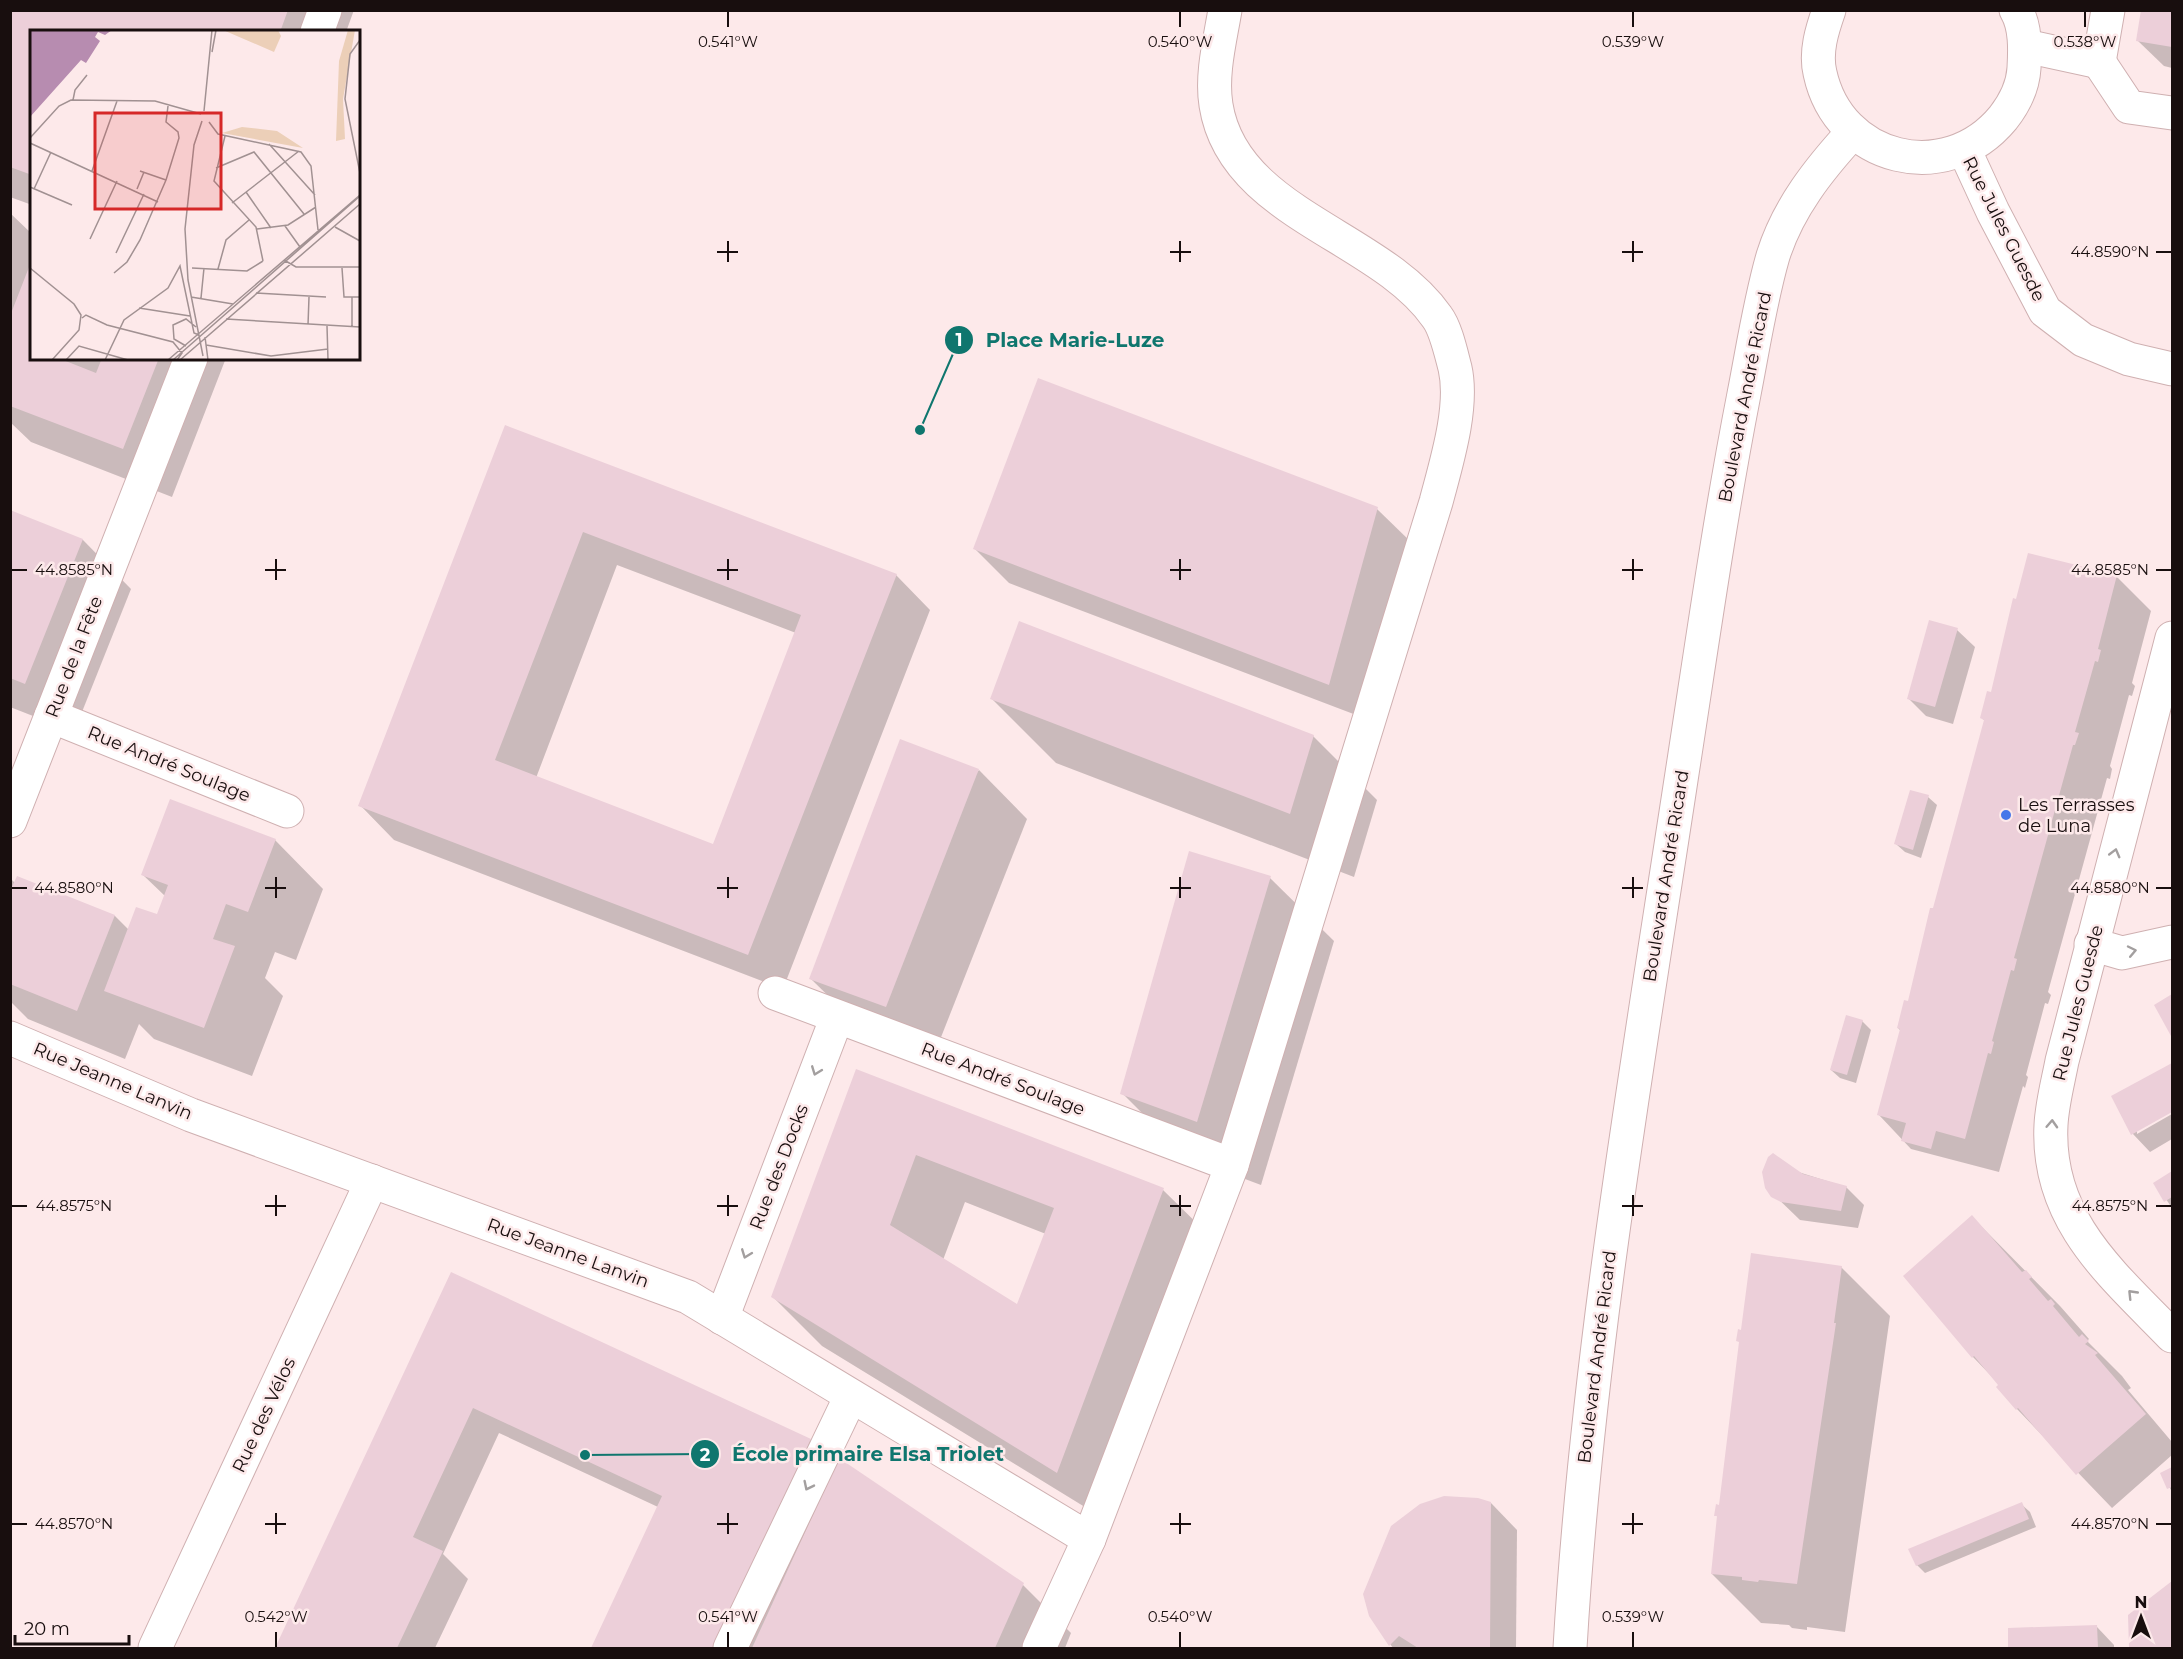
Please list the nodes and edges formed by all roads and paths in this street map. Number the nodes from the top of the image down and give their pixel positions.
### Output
1 (326, 10) edge
2 (1225, 10) edge
3 (1829, 10) edge
4 (2016, 10) edge
5 (2108, 10) edge
6 (318, 30) edge
7 (2026, 46) junction
8 (2099, 62) junction
9 (2172, 113) edge
10 (1853, 132) junction
11 (1964, 149) junction
12 (190, 360) edge
13 (2172, 369) edge
14 (2172, 638) edge
15 (51, 716) junction
16 (287, 811) dead end
17 (10, 821) edge
18 (2172, 942) edge
19 (2091, 944) junction
20 (775, 993) dead end
21 (837, 1017) junction
22 (10, 1038) edge
23 (1232, 1165) junction
24 (372, 1181) junction
25 (722, 1318) junction
26 (2172, 1336) edge
27 (851, 1396) junction
28 (1089, 1539) junction
29 (155, 1648) edge
30 (730, 1648) edge
31 (1040, 1648) edge
32 (1570, 1648) edge

1 - 6 street
2 - 23 street
3 - 10 street
4 - 7 street
5 - 8 street
7 - 8 street
7 - 11 street
8 - 9 street
10 - 11 street
10 - 32 street, Boulevard André Ricard
11 - 13 street, Rue Jules Guesde
12 - 15 street, Rue de la Fête
19 -> 14 street, Rue Jules Guesde
15 - 16 street, Rue André Soulage
15 - 17 street, Rue de la Fête
19 -> 18 street
26 -> 19 street, Rue Jules Guesde
20 - 21 street, Rue André Soulage
21 - 23 street, Rue André Soulage
21 -> 25 street, Rue des Docks
22 - 24 street, Rue Jeanne Lanvin
23 - 28 street
24 - 25 street, Rue Jeanne Lanvin
24 - 29 street, Rue des Vélos
25 - 27 street, Rue Jeanne Lanvin
27 - 28 street, Rue Jeanne Lanvin
27 -> 30 street
28 - 31 street

